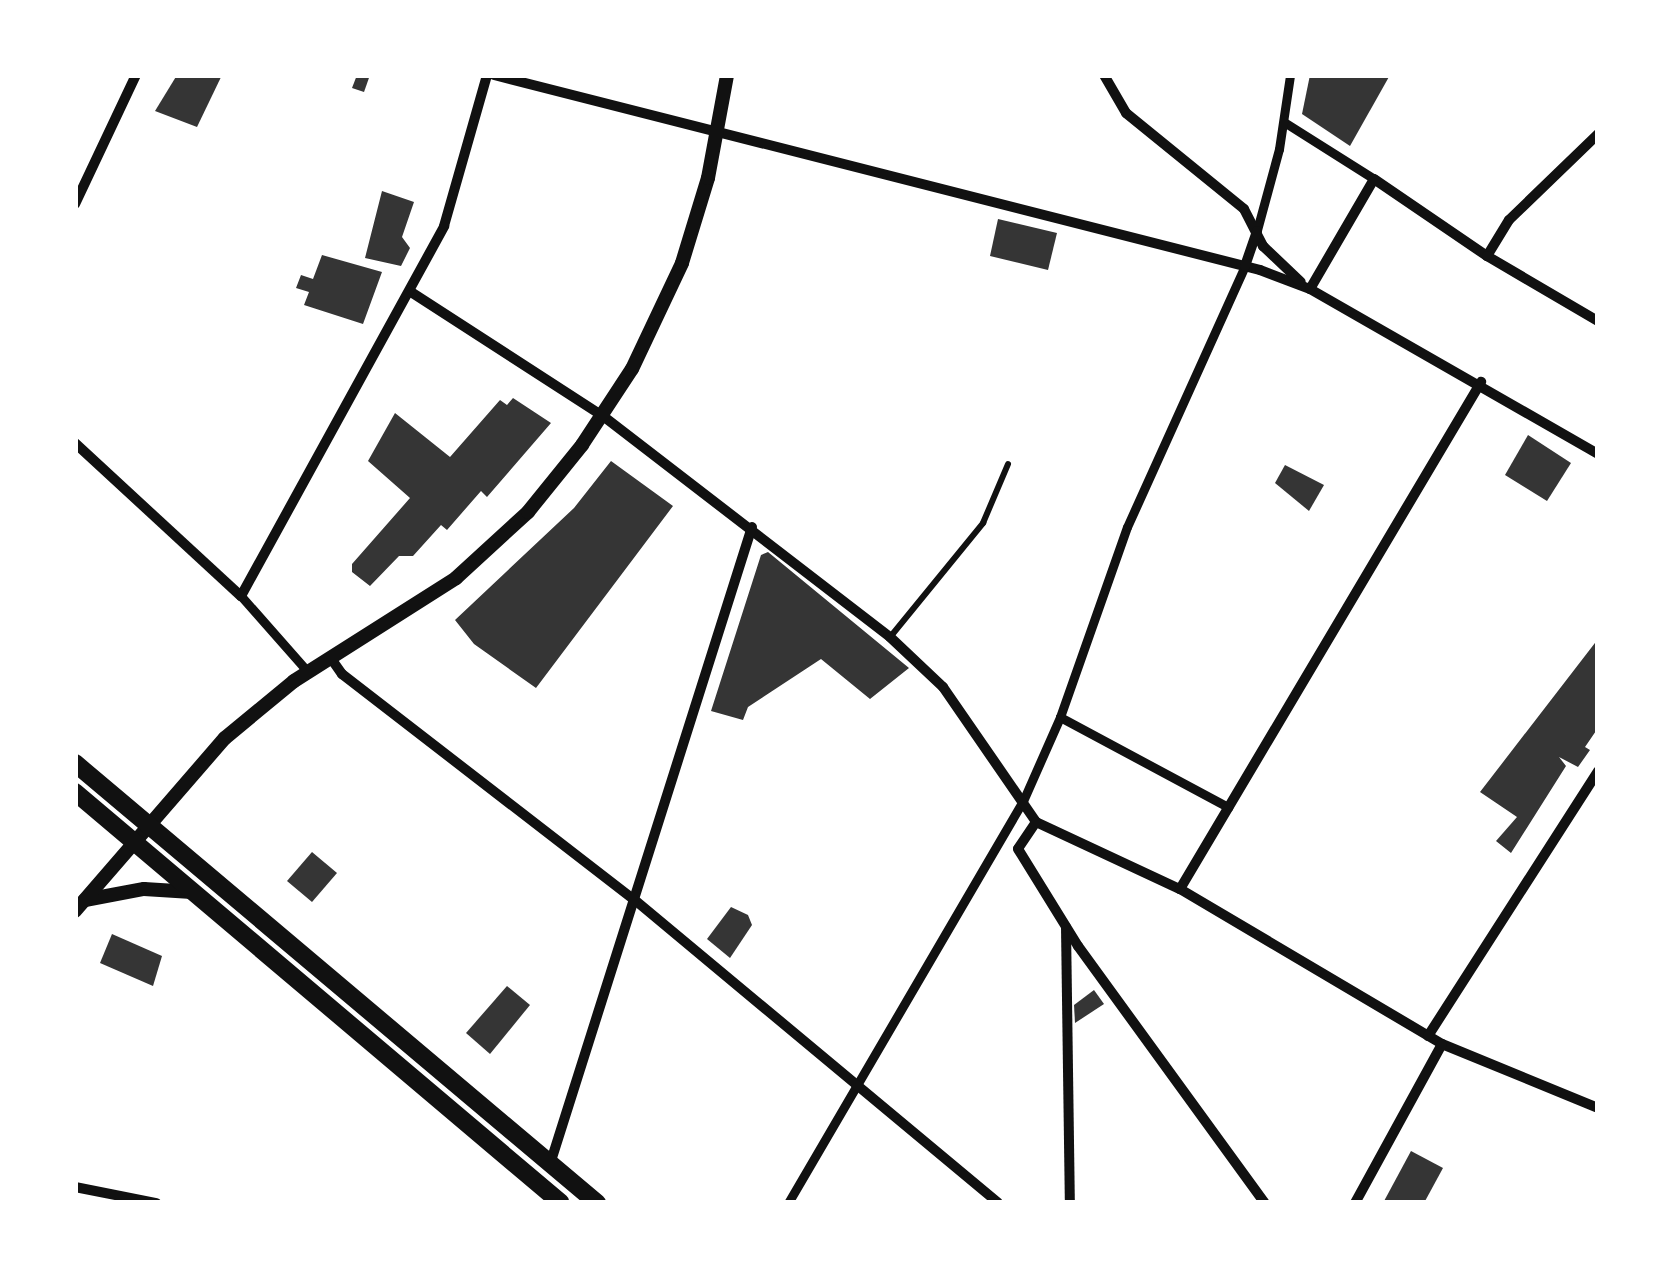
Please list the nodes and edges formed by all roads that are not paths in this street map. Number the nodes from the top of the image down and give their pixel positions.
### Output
1 (136, 75) edge
2 (490, 75) edge
3 (727, 75) edge
4 (1104, 75) edge
5 (1290, 75) edge
6 (1284, 122) junction
7 (717, 133) junction
8 (1598, 134) edge
9 (1374, 179) junction
10 (75, 204) edge
11 (1257, 230) junction
12 (1486, 256) junction
13 (1245, 266) junction
14 (1310, 290) junction
15 (411, 292) junction
16 (1598, 321) edge
17 (1480, 382) junction
18 (602, 416) junction
19 (75, 443) edge
20 (1598, 454) edge
21 (1008, 464) dead end
22 (752, 527) junction
23 (241, 596) junction
24 (890, 637) junction
25 (330, 658) junction
26 (308, 672) junction
27 (1060, 717) junction
28 (75, 763) edge
29 (1598, 771) edge
30 (75, 792) edge
31 (1023, 801) junction
32 (1228, 807) junction
33 (1036, 822) junction
34 (149, 825) junction
35 (135, 842) junction
36 (1018, 850) junction
37 (994, 856) junction
38 (1180, 889) junction
39 (194, 892) junction
40 (636, 901) junction
41 (80, 906) edge
42 (1066, 926) junction
43 (1428, 1036) junction
44 (1442, 1044) junction
45 (856, 1084) junction
46 (1598, 1108) edge
47 (552, 1162) junction
48 (75, 1187) edge
49 (156, 1203) edge
50 (561, 1203) edge
51 (597, 1203) edge
52 (788, 1203) edge
53 (998, 1203) edge
54 (1070, 1203) edge
55 (1265, 1203) edge
56 (1355, 1203) edge

1 - 10 street
2 - 7 street
2 - 15 street
3 - 7 street
4 - 11 street
5 - 6 street
6 - 9 street
6 - 11 street
7 - 13 street
7 - 18 street
8 - 12 street
9 - 12 street
9 - 14 street
11 - 13 street
11 - 14 street
12 - 16 street
13 - 14 street
13 - 27 street
14 - 17 street
15 - 18 street
15 - 23 street
17 - 20 street
17 - 32 street
18 - 22 street
18 - 25 street
19 - 23 street
21 - 24 lane
22 - 24 street
22 - 40 street
23 - 26 street
24 - 31 street
25 - 26 street
25 - 40 street
26 - 34 street
27 - 31 street
27 - 32 street
28 - 34 main road
29 - 43 street
30 - 35 main road
31 - 33 street
31 - 37 street
32 - 38 street
33 - 36 street
33 - 38 street
34 - 35 street
34 - 47 main road
35 - 39 main road
35 - 41 street
36 - 37 street
36 - 42 street
37 - 45 street
38 - 43 street
39 - 41 street
39 - 50 main road
40 - 45 street
40 - 47 street
42 - 54 street
42 - 55 street
43 - 44 street
44 - 46 street
44 - 56 street
45 - 52 street
45 - 53 street
47 - 51 main road
48 - 49 street

